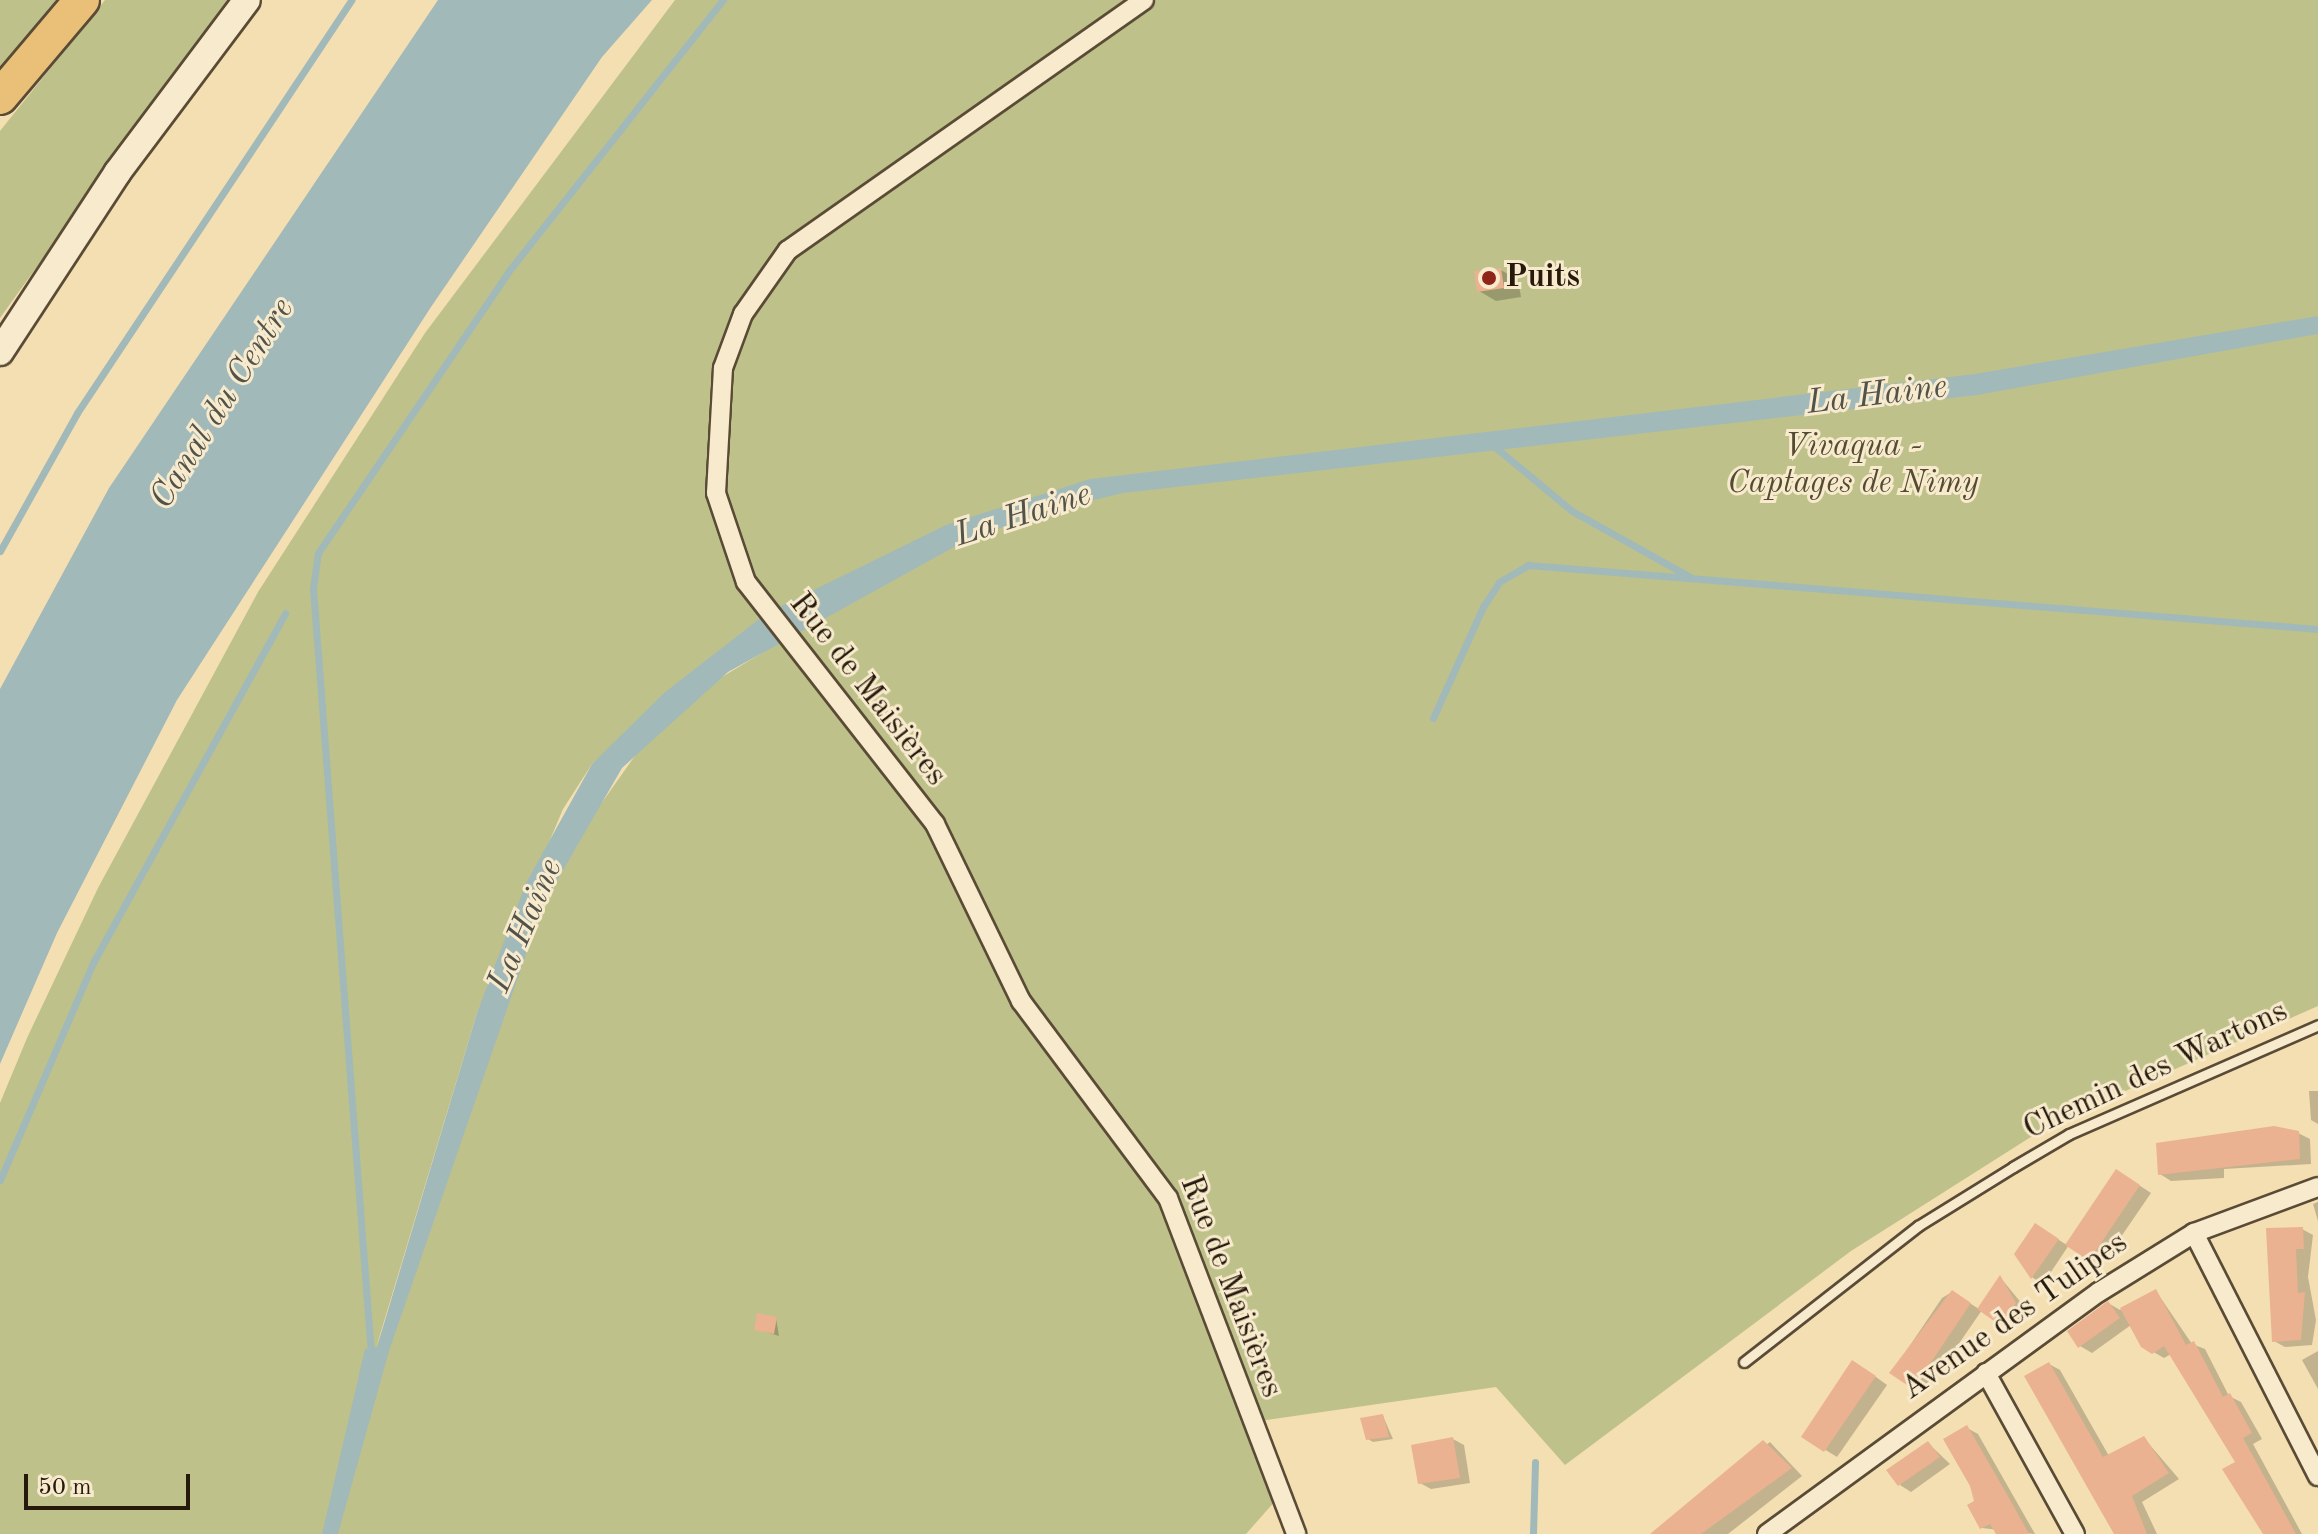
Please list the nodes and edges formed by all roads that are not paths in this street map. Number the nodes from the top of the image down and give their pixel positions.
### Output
1 (82, 0) edge
2 (247, 0) edge
3 (1144, 0) edge
4 (0, 97) edge
5 (0, 352) edge
6 (2318, 1025) edge
7 (2318, 1187) edge
8 (2194, 1233) junction
9 (1744, 1362) dead end
10 (1986, 1373) junction
11 (2318, 1476) edge
12 (1296, 1534) edge
13 (1767, 1534) edge
14 (2075, 1534) edge

1 - 4 highway
2 - 5 main road
3 - 12 street, Rue de Maisières
6 - 9 lane, Chemin des Wartons
7 - 8 street, Avenue des Tulipes
8 - 10 street, Avenue des Tulipes
8 - 11 street
10 - 13 street, Avenue des Tulipes
10 - 14 street

